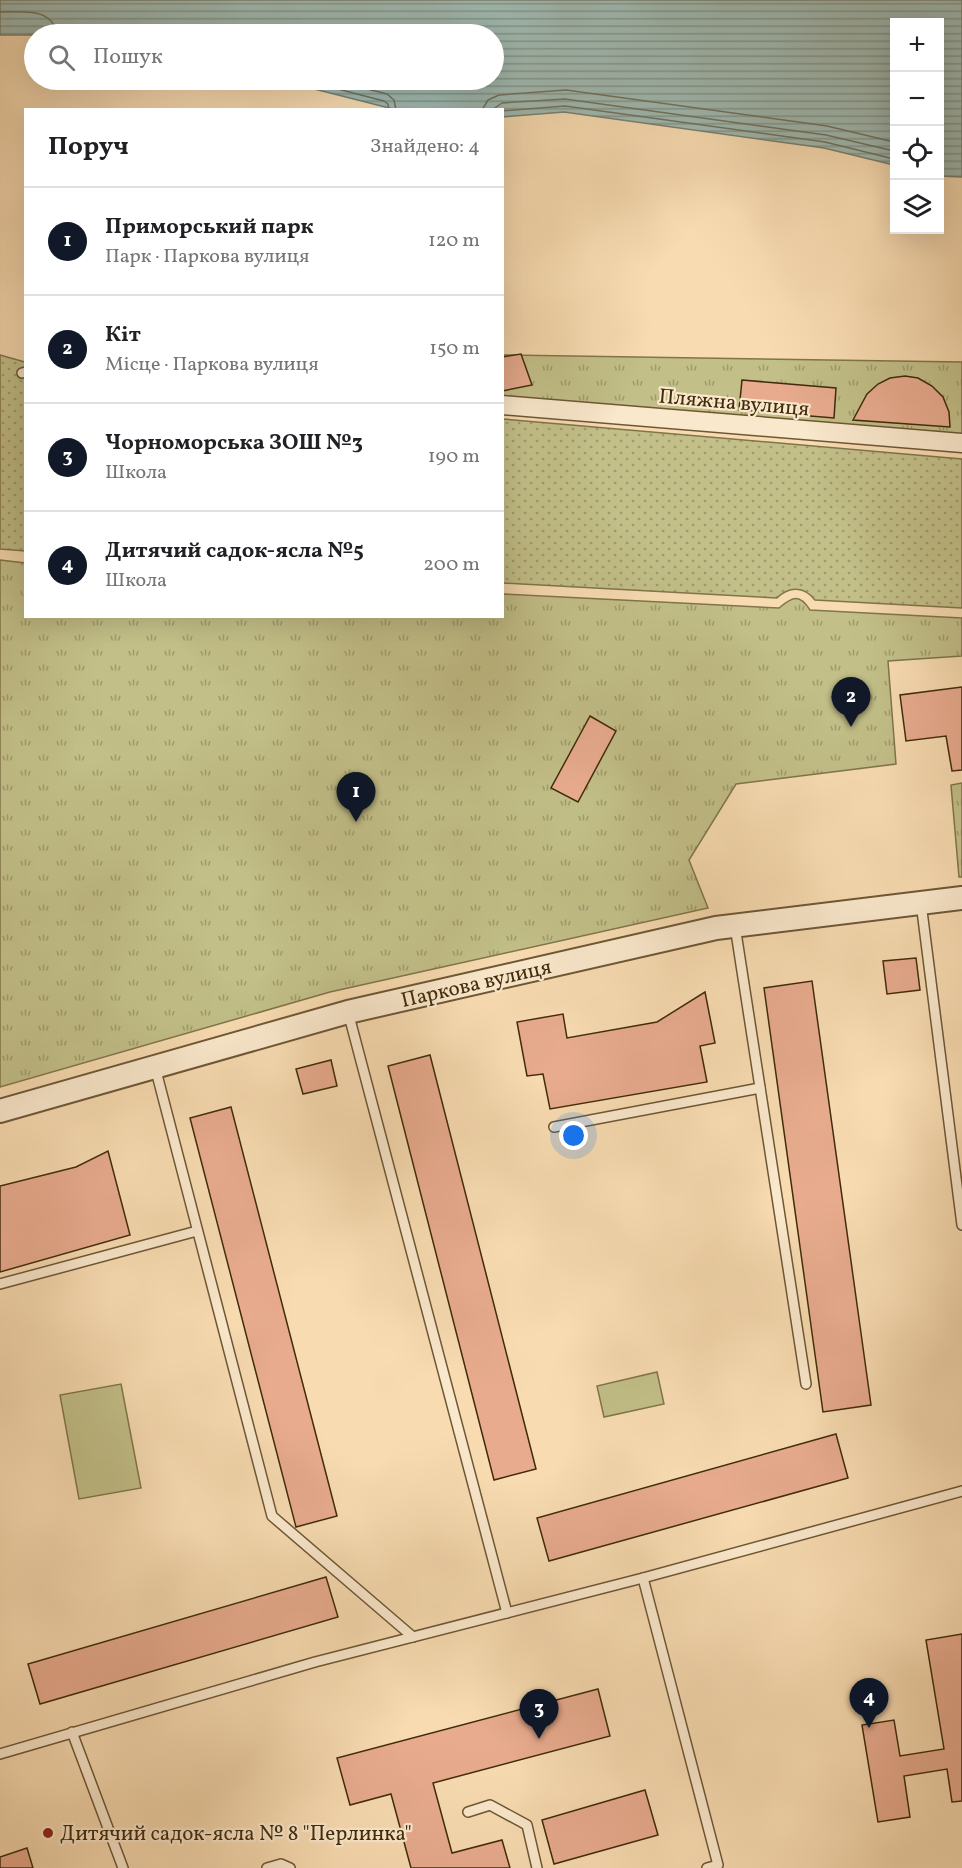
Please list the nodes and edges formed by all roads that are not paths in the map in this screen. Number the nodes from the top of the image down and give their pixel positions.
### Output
1 (504, 405) edge
2 (962, 443) edge
3 (962, 898) edge
4 (921, 903) junction
5 (735, 926) junction
6 (348, 1012) junction
7 (155, 1067) junction
8 (760, 1088) junction
9 (0, 1112) edge
10 (554, 1127) dead end
11 (962, 1225) edge
12 (197, 1231) junction
13 (0, 1284) edge
14 (806, 1384) dead end
15 (962, 1491) edge
16 (643, 1578) junction
17 (507, 1613) junction
18 (413, 1637) junction
19 (72, 1732) junction
20 (0, 1754) edge
21 (468, 1812) dead end
22 (123, 1868) edge
23 (267, 1868) edge
24 (290, 1868) edge
25 (537, 1868) edge
26 (707, 1868) edge

1 - 2 street, Пляжна вулиця
3 - 4 street, Паркова вулиця
4 - 5 street, Паркова вулиця
4 - 11 lane
5 - 6 street, Паркова вулиця
5 - 8 lane
6 - 7 street, Паркова вулиця
6 - 17 lane
7 - 9 street, Паркова вулиця
7 - 12 lane
8 - 10 lane
8 - 14 lane
12 - 13 lane
12 - 18 lane
15 - 16 lane
16 - 17 lane
16 - 26 lane
17 - 18 lane
18 - 19 lane
19 - 20 lane
19 - 22 lane
21 - 25 lane
23 - 24 lane

